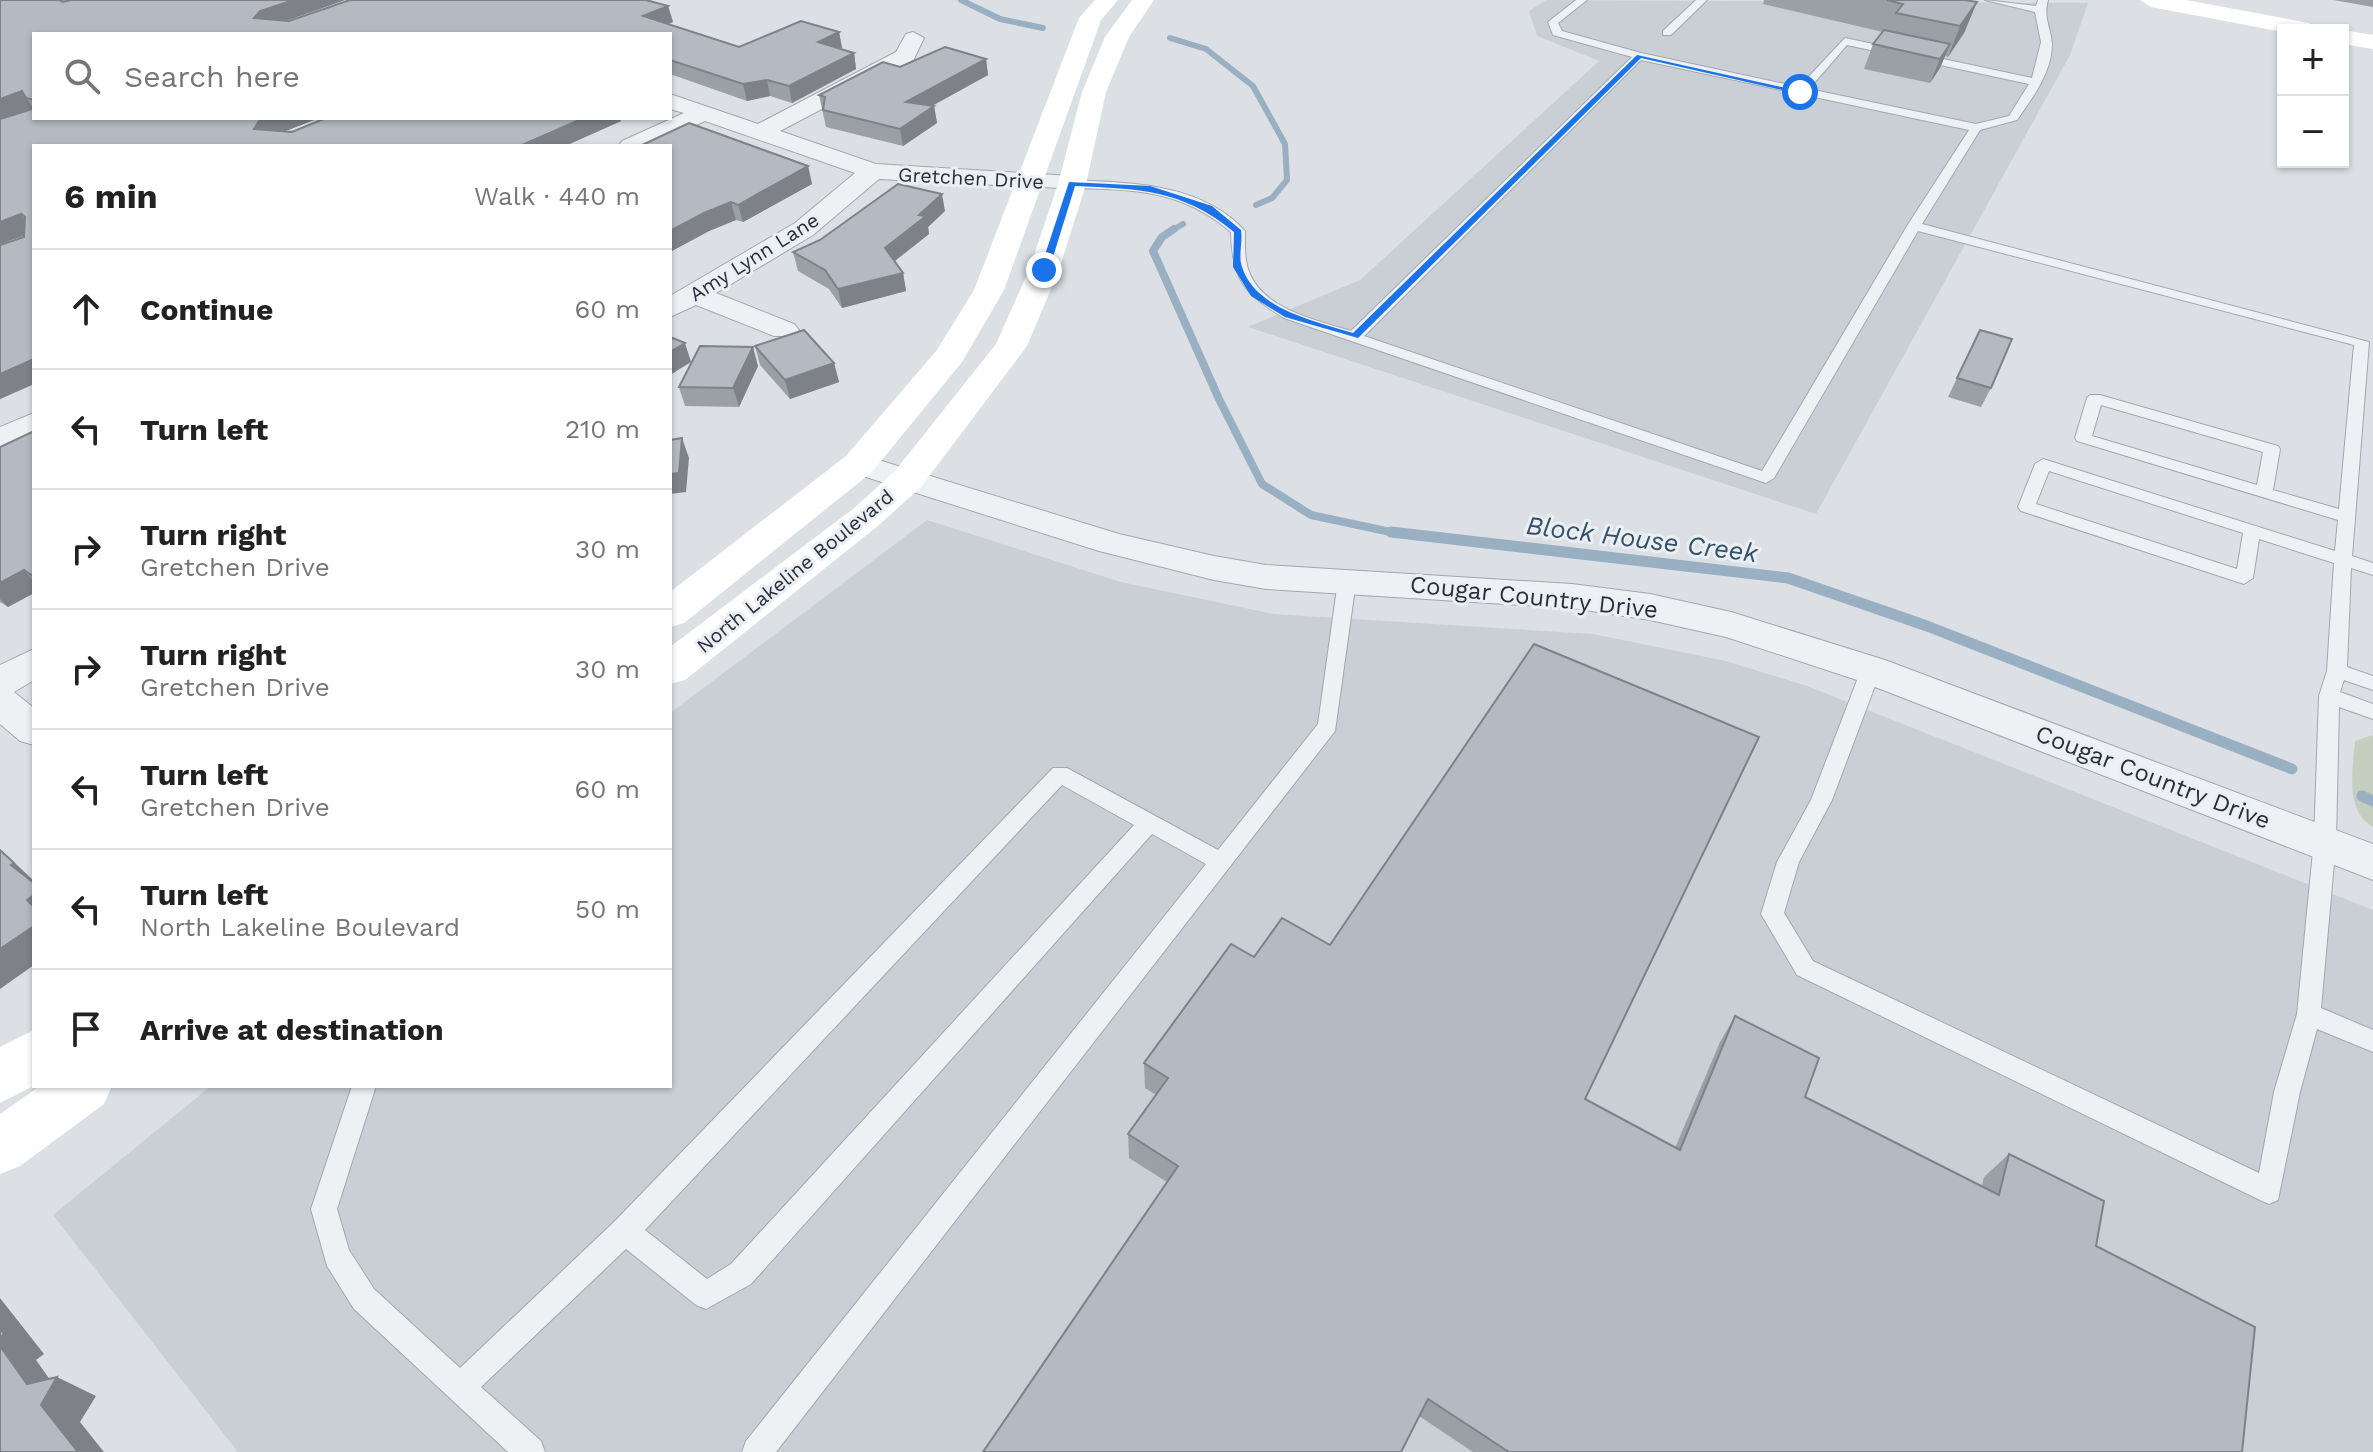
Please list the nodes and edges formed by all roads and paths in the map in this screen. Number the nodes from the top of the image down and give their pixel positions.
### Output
1 (1107, 0) edge
2 (1143, 0) edge
3 (1582, 0) edge
4 (1702, 0) edge
5 (1990, 0) edge
6 (2151, 0) edge
7 (2041, 5) edge
8 (2277, 24) edge
9 (1667, 33) dead end
10 (913, 38) dead end
11 (2349, 38) edge
12 (2373, 42) edge
13 (1639, 56) junction
14 (2036, 82) junction
15 (1800, 92) junction
16 (672, 102) edge
17 (704, 113) junction
18 (1976, 128) junction
19 (760, 132) junction
20 (635, 144) edge
21 (873, 171) junction
22 (1028, 181) junction
23 (1072, 184) junction
24 (1914, 226) junction
25 (695, 294) junction
26 (672, 307) edge
27 (784, 330) dead end
28 (1355, 336) junction
29 (2368, 344) edge
30 (32, 424) edge
31 (0, 439) edge
32 (859, 464) junction
33 (908, 479) junction
34 (2264, 493) junction
35 (2346, 517) junction
36 (2252, 530) junction
37 (2343, 559) junction
38 (2373, 569) edge
39 (1347, 581) junction
40 (672, 611) edge
41 (32, 664) edge
42 (672, 667) edge
43 (1871, 670) junction
44 (2337, 671) junction
45 (0, 682) edge
46 (2373, 683) edge
47 (2329, 696) junction
48 (0, 702) edge
49 (2373, 712) edge
50 (32, 728) edge
51 (1149, 823) junction
52 (2325, 841) junction
53 (1221, 862) junction
54 (2373, 862) edge
55 (2309, 1014) junction
56 (2373, 1041) edge
57 (32, 1056) edge
58 (0, 1078) edge
59 (82, 1088) edge
60 (363, 1088) edge
61 (0, 1147) edge
62 (625, 1231) junction
63 (458, 1389) junction
64 (530, 1452) edge
65 (757, 1452) edge

1 - 22 main road, North Lakeline Boulevard
2 - 23 main road, North Lakeline Boulevard
3 - 13 lane
4 - 9 lane
5 - 7 lane
6 - 8 main road
7 - 14 lane
10 - 19 street
11 - 12 main road
13 - 15 lane
13 - 28 lane
14 - 15 lane
14 - 18 lane
15 - 18 lane
16 - 17 street, Gretchen Drive
17 - 19 street, Gretchen Drive
17 - 20 street
18 - 24 lane
19 - 21 street, Gretchen Drive
21 - 22 street, Gretchen Drive
21 - 25 street, Amy Lynn Lane
22 - 23 street, Gretchen Drive
22 - 32 main road, North Lakeline Boulevard
23 - 28 lane, Gretchen Drive
23 - 33 main road, North Lakeline Boulevard
24 - 28 lane
24 - 29 lane
25 - 26 street, Amy Lynn Lane
25 - 27 street
29 - 35 lane
30 - 31 street
32 - 33 street, Cougar Country Drive
32 - 40 main road, North Lakeline Boulevard
33 - 39 street, Cougar Country Drive
33 - 42 main road, North Lakeline Boulevard
34 - 34 lane
34 - 35 lane
35 - 37 lane
36 - 36 lane
36 - 37 lane
37 - 38 lane
37 - 44 lane
39 - 43 street, Cougar Country Drive
39 - 53 lane
41 - 45 street
43 - 52 street, Cougar Country Drive
43 - 55 lane
44 - 46 lane
44 - 47 lane
47 - 49 lane
47 - 52 lane
48 - 50 street
51 - 53 lane
51 - 62 lane
51 - 62 lane
52 - 54 street, Cougar Country Drive
52 - 55 lane
53 - 65 lane
55 - 56 lane
57 - 58 main road
59 - 61 main road
60 - 63 lane
62 - 63 lane
63 - 64 lane

